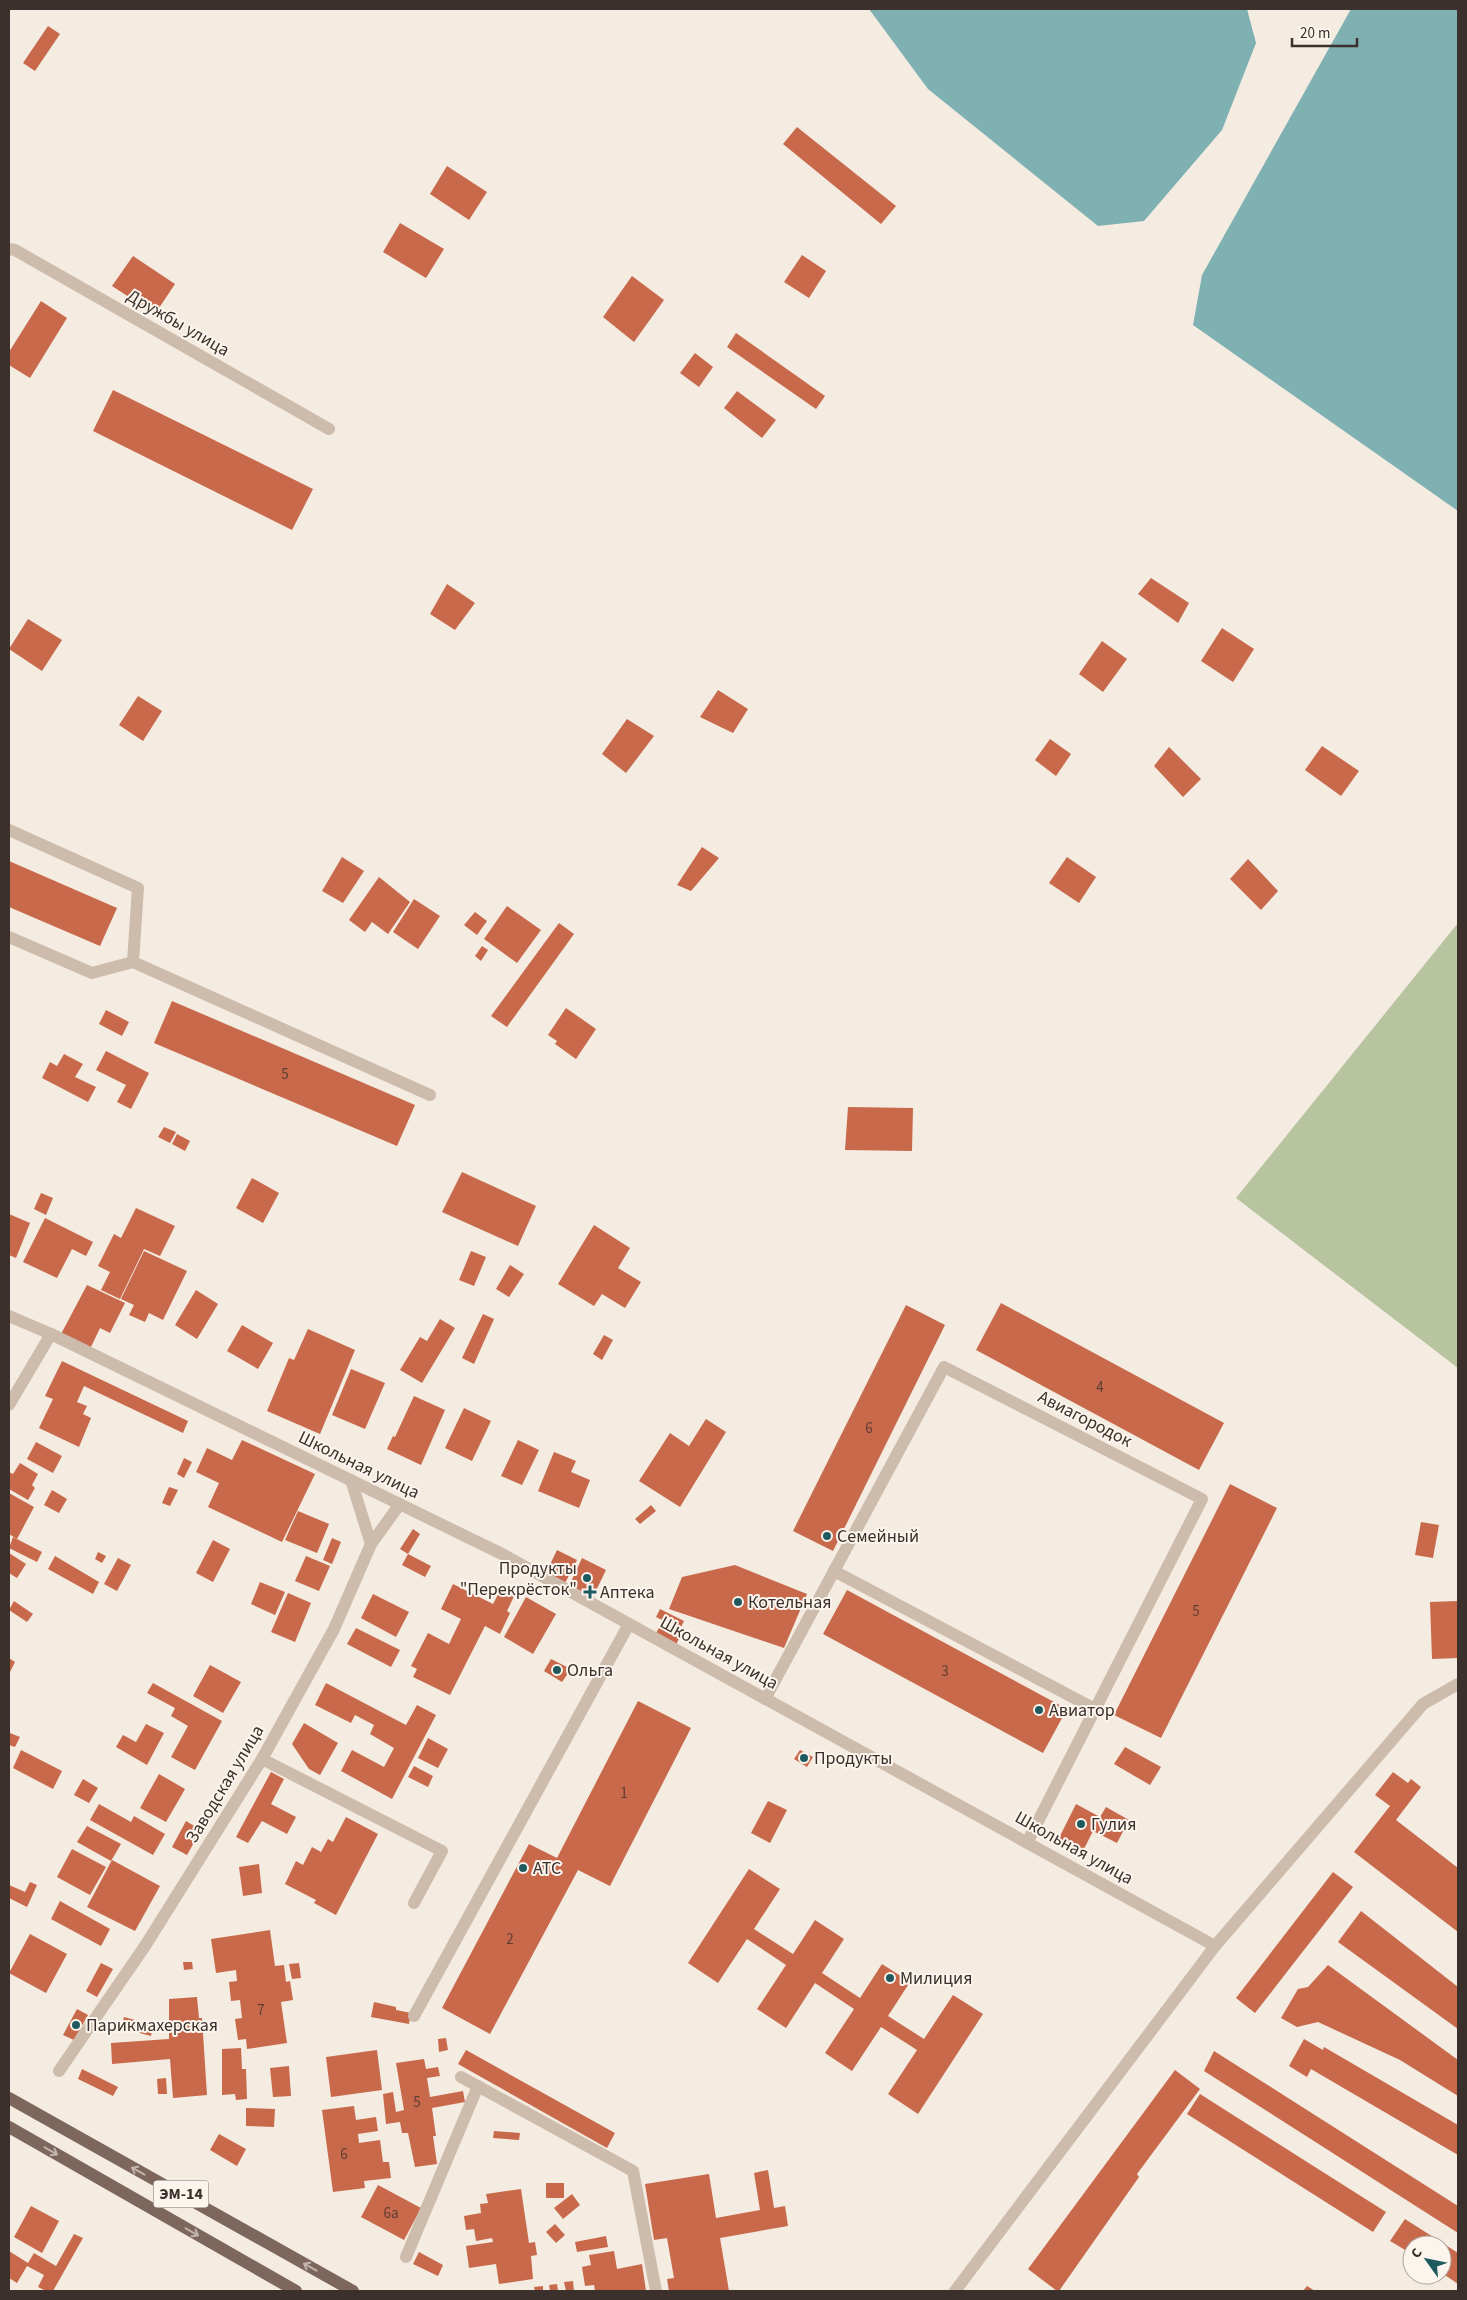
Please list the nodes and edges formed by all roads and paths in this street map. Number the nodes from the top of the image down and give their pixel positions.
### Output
1 (9, 249) edge
2 (329, 429) dead end
3 (9, 830) edge
4 (9, 937) edge
5 (133, 962) junction
6 (430, 1095) dead end
7 (9, 1316) edge
8 (52, 1334) junction
9 (9, 1405) edge
10 (351, 1480) junction
11 (400, 1504) junction
12 (371, 1544) junction
13 (834, 1571) junction
14 (629, 1624) junction
15 (1458, 1684) edge
16 (765, 1699) junction
17 (1095, 1708) junction
18 (262, 1759) junction
19 (1027, 1842) junction
20 (414, 1902) dead end
21 (1215, 1946) junction
22 (414, 2016) dead end
23 (59, 2071) dead end
24 (461, 2077) dead end
25 (478, 2086) junction
26 (9, 2098) edge
27 (10, 2132) edge
28 (406, 2257) dead end
29 (296, 2291) edge
30 (353, 2291) edge
31 (656, 2291) edge
32 (955, 2291) edge

1 - 2 street, Дружбы улица
3 - 5 street
4 - 5 street
5 - 6 street
7 - 8 street, Школьная улица
8 - 9 street
8 - 10 street, Школьная улица
10 - 11 street, Школьная улица
10 - 12 street
11 - 12 street, Заводская улица
11 - 14 street, Школьная улица
12 - 18 street, Заводская улица
13 - 16 street, Авиагородок
13 - 17 street
13 - 17 street, Авиагородок
14 - 16 street, Школьная улица
14 - 22 street
15 - 21 street
16 - 19 street, Школьная улица
17 - 19 street, Авиагородок
18 - 20 street
18 - 23 street, Заводская улица
19 - 21 street, Школьная улица
21 - 32 street
24 - 25 street
25 - 28 street
25 - 31 street
30 -> 26 main road, ЭМ-14
27 -> 29 main road, ЭМ-14

